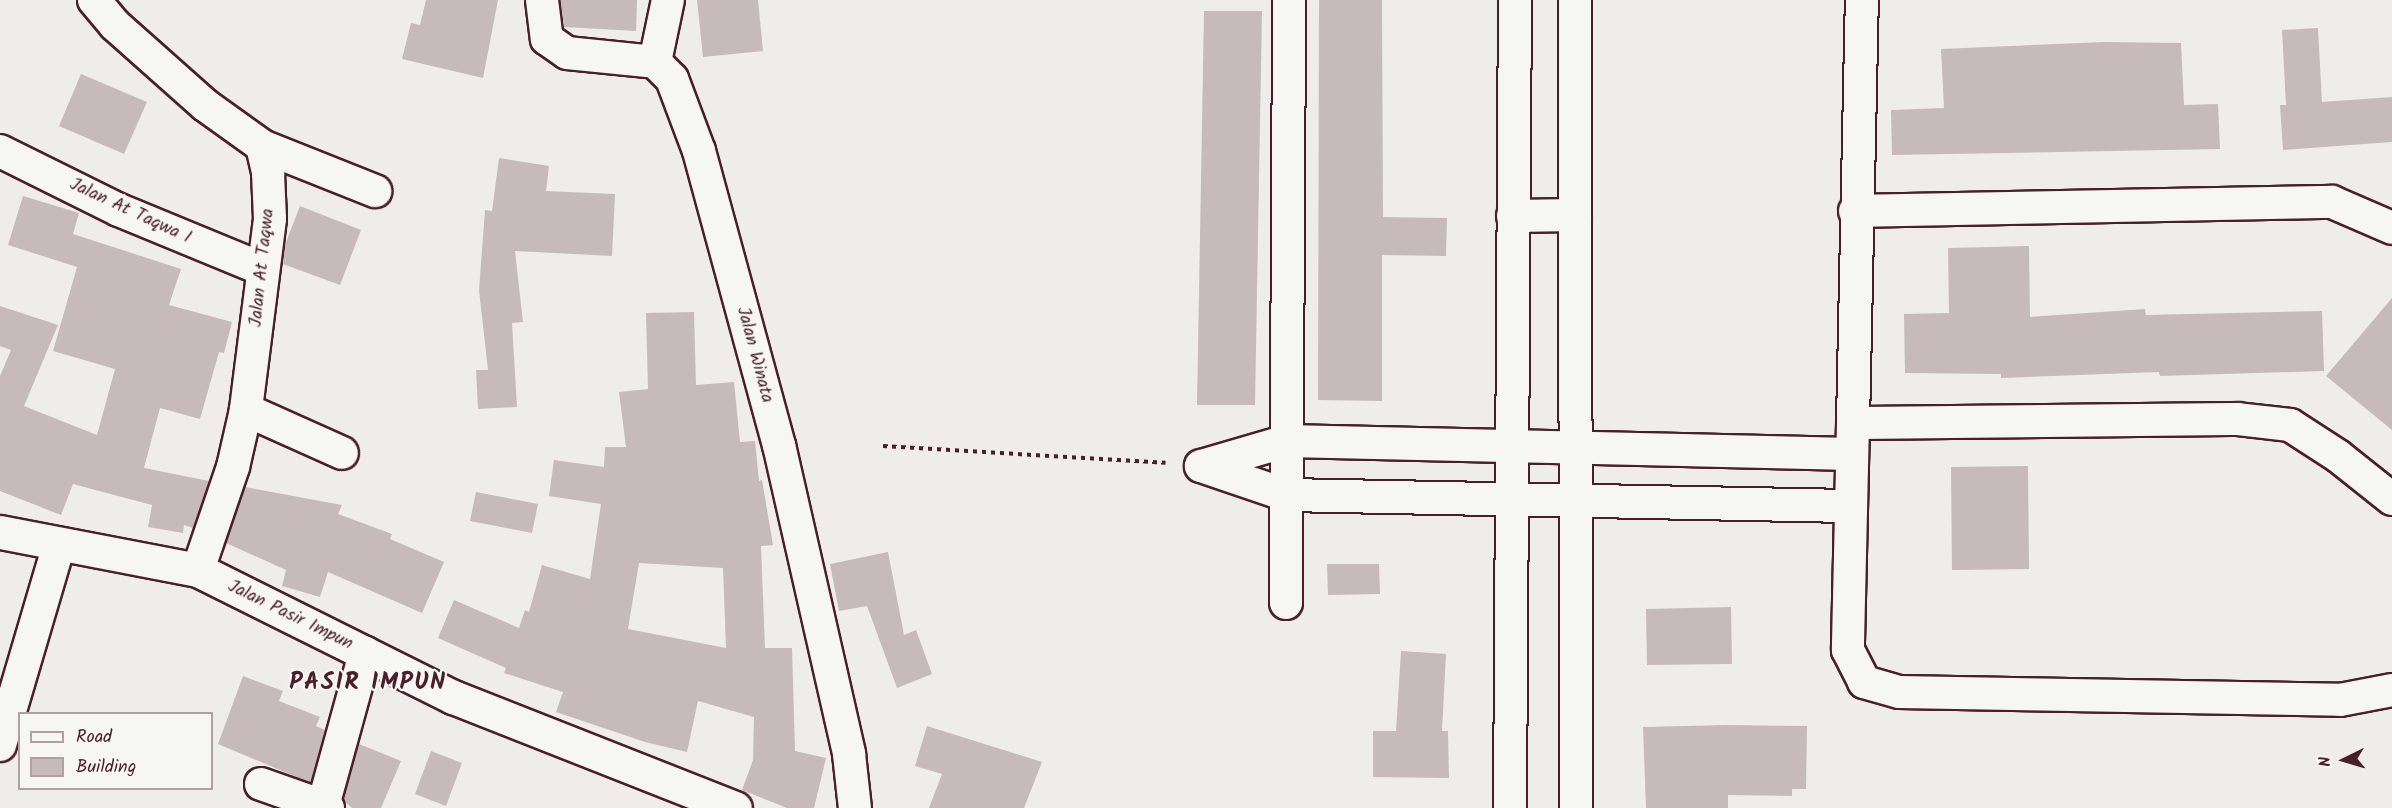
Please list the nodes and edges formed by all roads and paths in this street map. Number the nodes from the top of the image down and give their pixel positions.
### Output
1 (94, 0) edge
2 (542, 0) edge
3 (668, 0) edge
4 (1289, 0) edge
5 (1515, 0) edge
6 (1575, 0) edge
7 (1862, 0) edge
8 (655, 62) junction
9 (262, 146) junction
10 (0, 151) edge
11 (375, 191) dead end
12 (1855, 211) junction
13 (1575, 215) junction
14 (1514, 216) junction
15 (2392, 228) edge
16 (262, 269) junction
17 (246, 410) junction
18 (1853, 423) junction
19 (1287, 441) junction
20 (1512, 445) junction
21 (883, 446) dead end
22 (1578, 446) junction
23 (342, 453) dead end
24 (1852, 454) junction
25 (1202, 466) junction
26 (1286, 495) junction
27 (1511, 496) junction
28 (1578, 498) junction
29 (2392, 499) edge
30 (1850, 506) junction
31 (0, 532) edge
32 (59, 545) junction
33 (198, 570) junction
34 (1286, 603) dead end
35 (365, 653) junction
36 (2392, 690) edge
37 (0, 745) edge
38 (261, 784) dead end
39 (701, 803) edge
40 (326, 807) edge
41 (735, 808) edge
42 (855, 808) edge
43 (1510, 808) edge
44 (1576, 808) edge

1 - 9 street
2 - 8 street
3 - 8 street
4 - 19 street
5 - 14 street
6 - 13 street
7 - 12 street
8 - 42 street, Jalan Winata
9 - 11 street
9 - 16 street, Jalan At Taqwa
10 - 16 street, Jalan At Taqwa I
12 - 15 street
12 - 18 street
13 - 14 street
13 - 22 street
14 - 20 street
16 - 17 street, Jalan At Taqwa
17 - 23 street
17 - 33 street, Jalan At Taqwa
18 - 24 street
18 - 29 street
19 - 20 street
19 - 25 street
19 - 26 street
20 - 22 street
20 - 27 street
21 - 25 path
22 - 24 street
22 - 28 street
24 - 30 street
25 - 26 street
26 - 27 street
26 - 34 street
27 - 28 street
27 - 43 street
28 - 30 street
28 - 44 street
30 - 36 street
31 - 32 street, Jalan Pasir Impun
32 - 33 street, Jalan Pasir Impun
32 - 37 street
33 - 35 street, Jalan Pasir Impun
35 - 39 street, Jalan Pasir Impun
35 - 40 street
38 - 40 street
39 - 41 street, Jalan Pasir Impun

